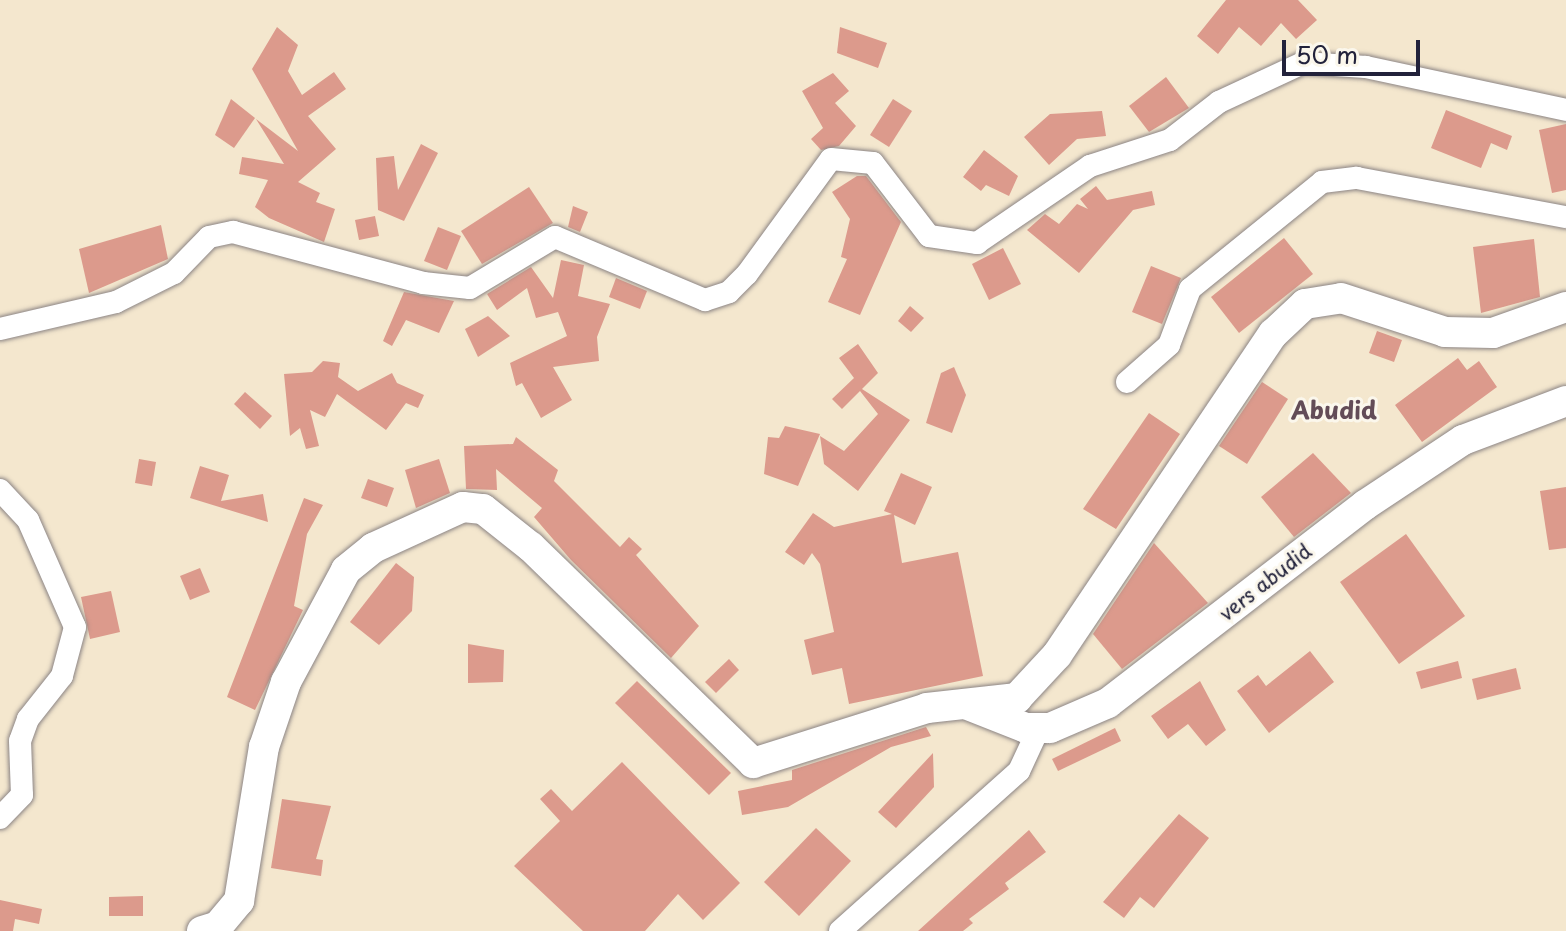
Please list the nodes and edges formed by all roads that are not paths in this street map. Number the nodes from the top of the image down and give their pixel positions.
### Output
1 (1566, 110) edge
2 (1566, 217) edge
3 (1566, 307) edge
4 (0, 329) edge
5 (1127, 382) dead end
6 (1566, 401) edge
7 (0, 490) edge
8 (963, 703) junction
9 (1039, 728) junction
10 (0, 818) edge
11 (869, 921) edge
12 (202, 931) edge
13 (840, 931) edge

1 - 4 street
2 - 5 street
3 - 8 street
6 - 9 street, vers abudid
7 - 10 street
8 - 9 street
8 - 12 street
9 - 11 street
11 - 13 street

